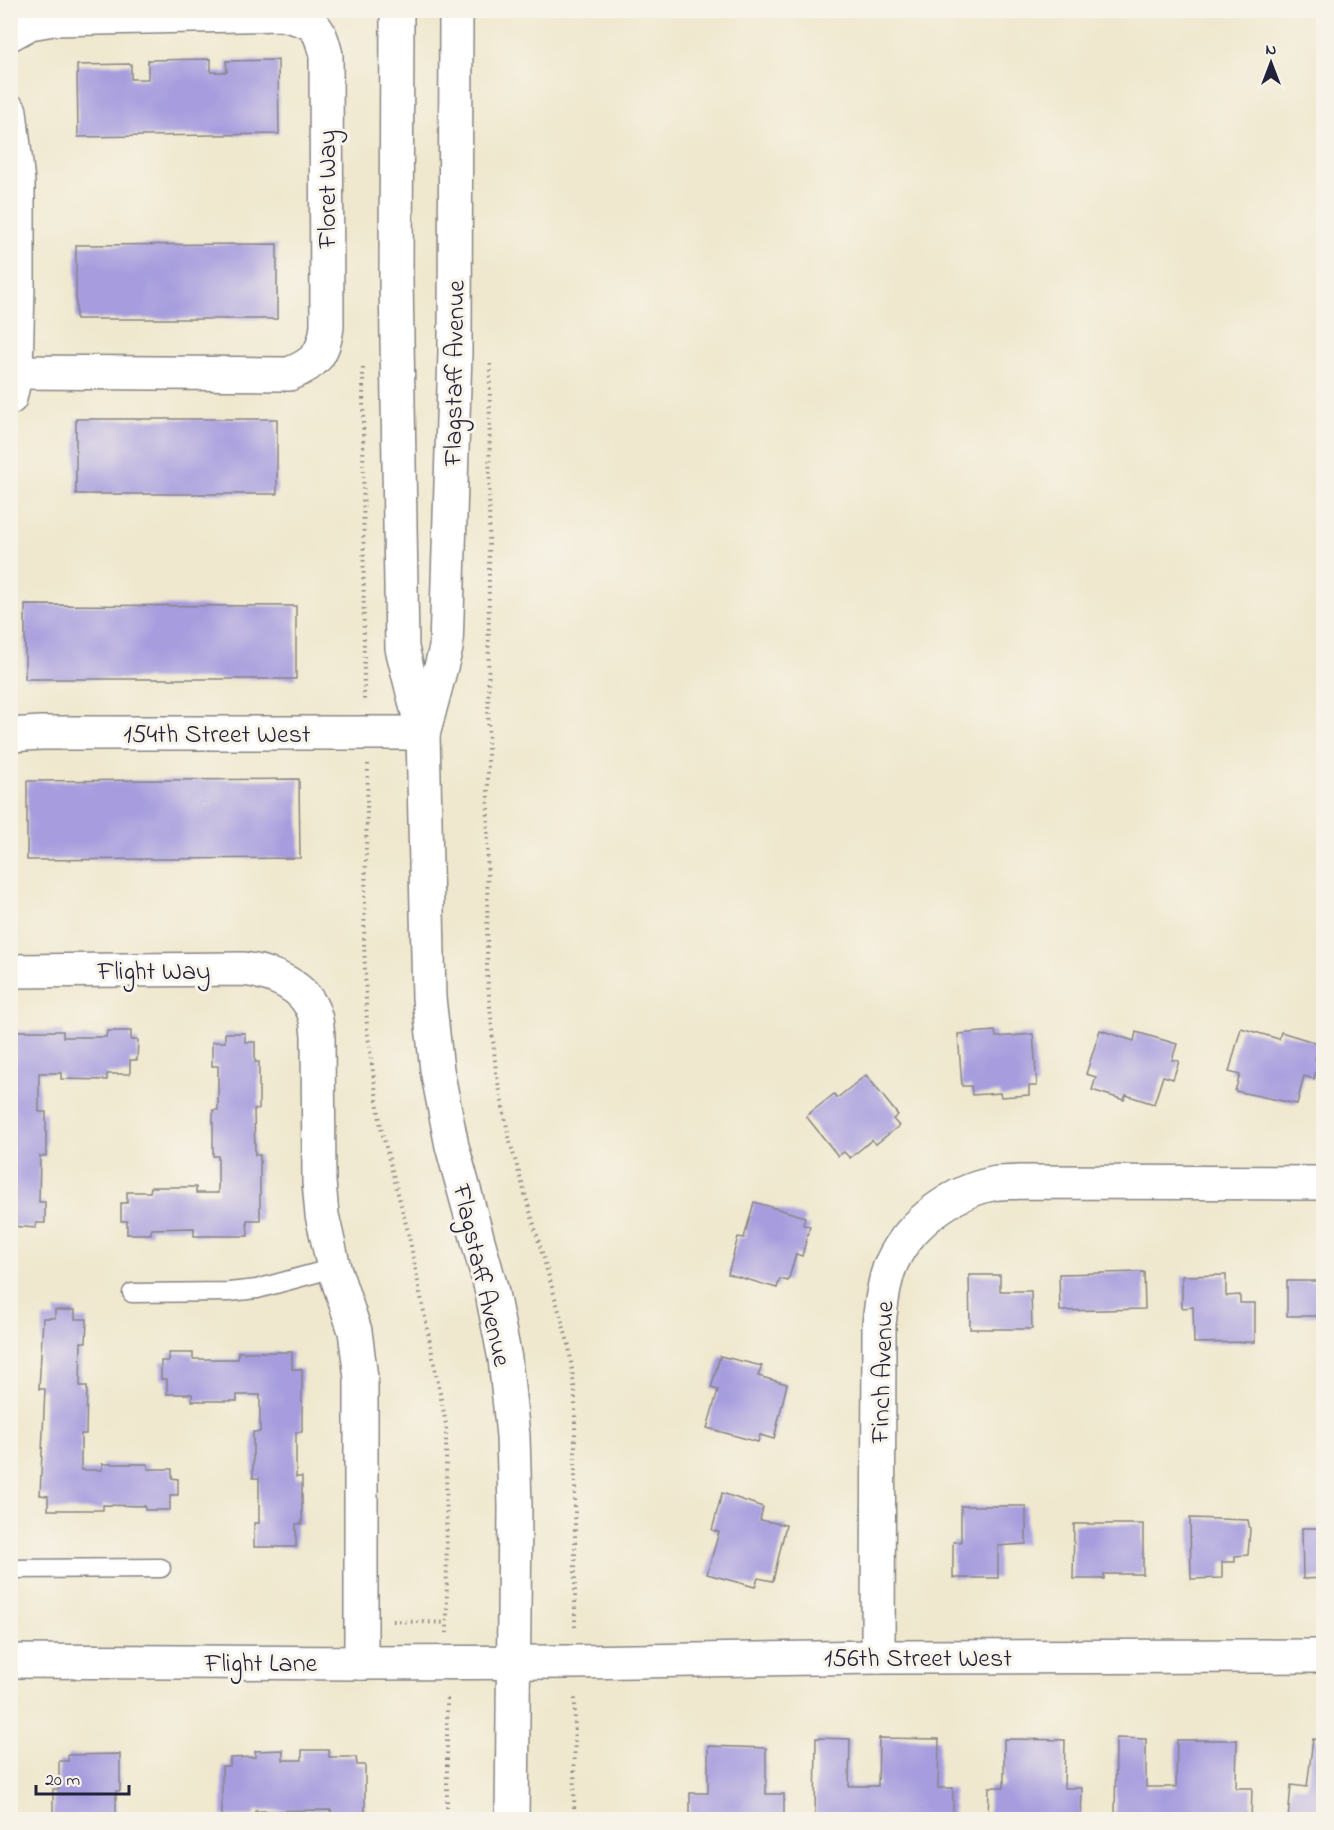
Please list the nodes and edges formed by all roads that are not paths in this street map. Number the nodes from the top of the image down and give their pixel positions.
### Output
1 (397, 10) edge
2 (456, 10) edge
3 (10, 34) edge
4 (10, 111) edge
5 (13, 385) edge
6 (423, 733) junction
7 (10, 735) edge
8 (10, 971) edge
9 (1323, 1183) edge
10 (334, 1268) junction
11 (132, 1293) dead end
12 (161, 1568) dead end
13 (10, 1569) edge
14 (1323, 1656) edge
15 (878, 1657) junction
16 (10, 1661) edge
17 (512, 1662) junction
18 (361, 1663) junction
19 (512, 1820) edge

1 - 6 street, Flagstaff Avenue
2 - 6 street, Flagstaff Avenue
3 - 5 street, Floret Way
4 - 5 street
6 - 7 street, 154th Street West
6 - 17 street, Flagstaff Avenue
8 - 10 street, Flight Way
9 - 15 street, Finch Avenue
10 - 11 lane
10 - 18 street
12 - 13 lane
14 - 15 street, 156th Street West
15 - 17 street, 156th Street West
16 - 18 street, Flight Lane
17 - 18 street, Flight Lane
17 - 19 street, Flagstaff Avenue

